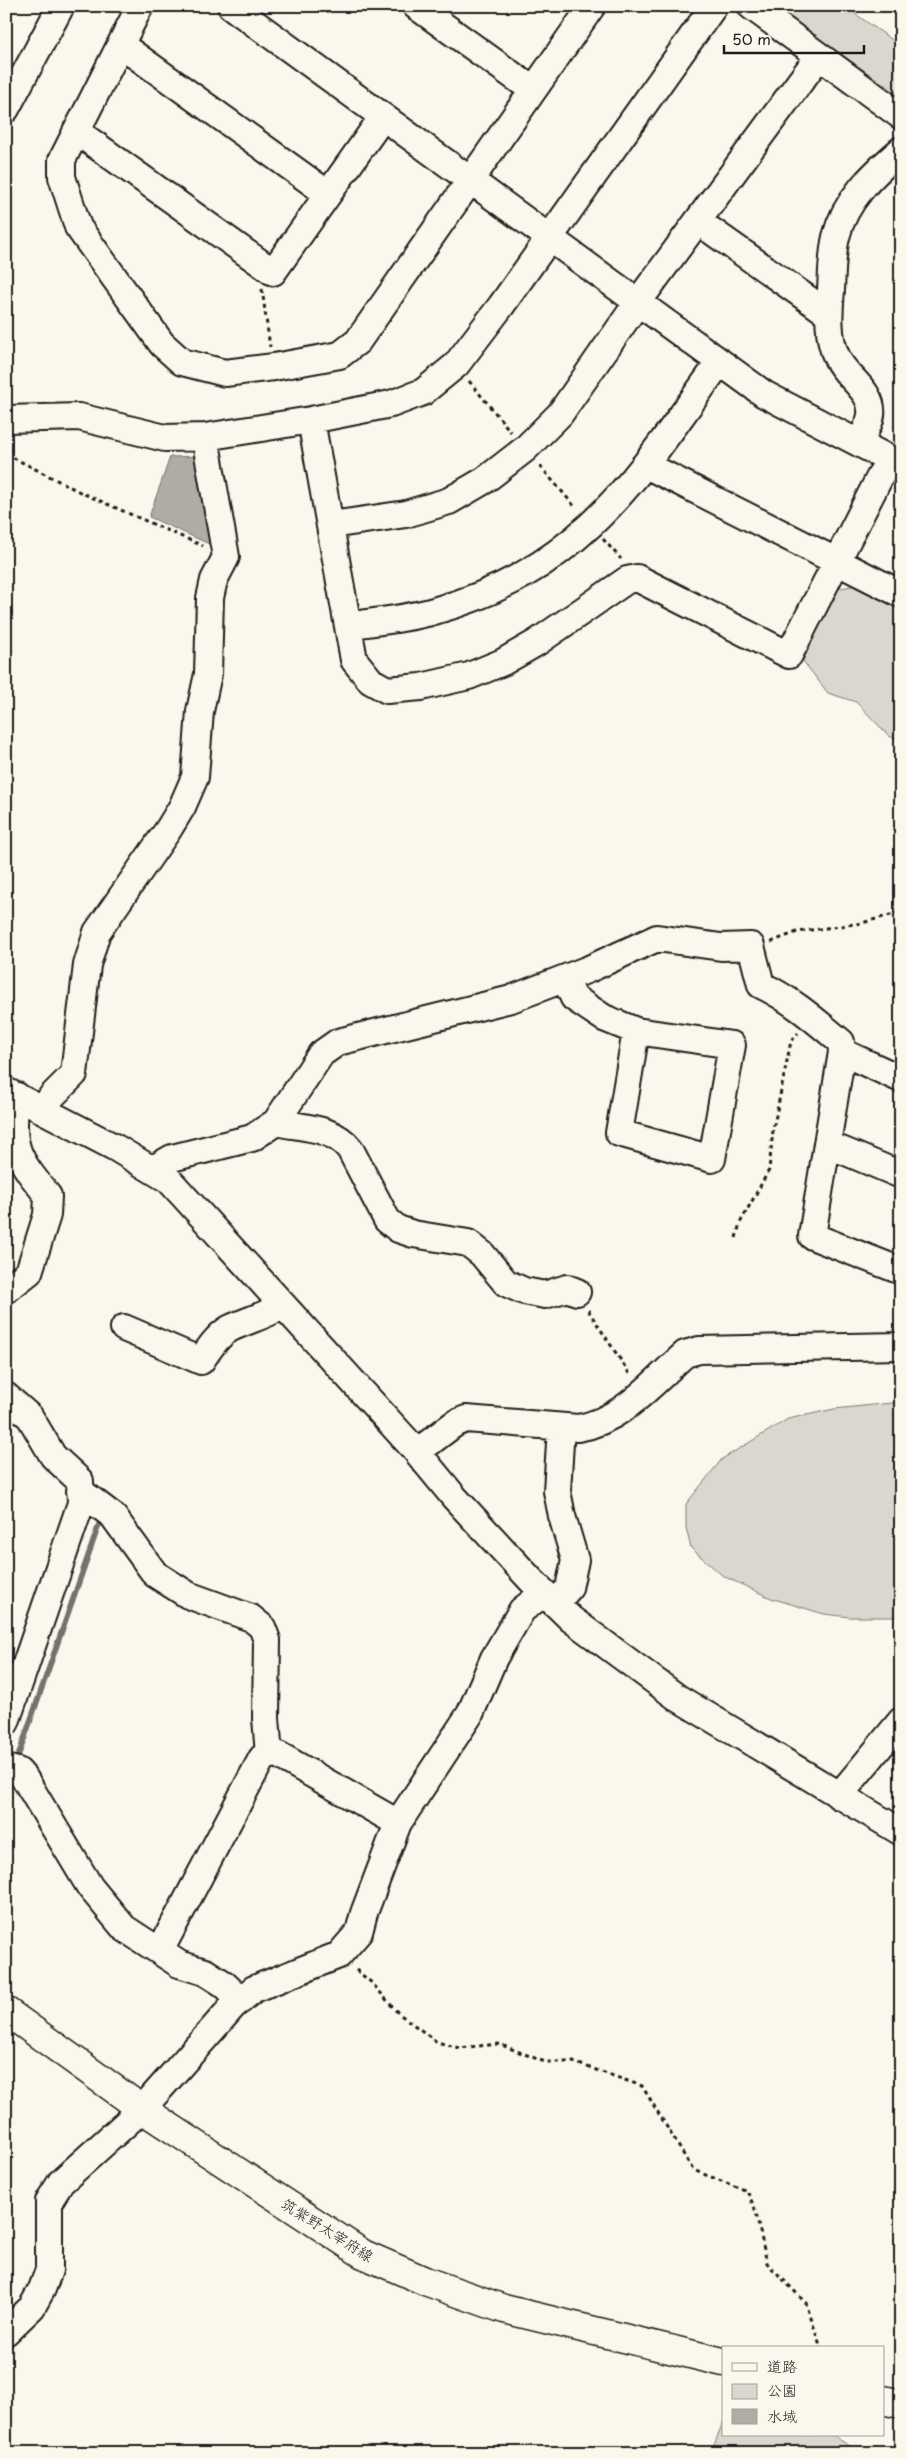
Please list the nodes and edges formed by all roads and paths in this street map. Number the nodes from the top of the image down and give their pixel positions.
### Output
1 (61, 6) edge
2 (140, 6) edge
3 (416, 6) edge
4 (592, 6) edge
5 (714, 6) edge
6 (751, 6) edge
7 (243, 10) edge
8 (121, 45) junction
9 (819, 56) junction
10 (533, 90) junction
11 (6, 109) edge
12 (901, 116) edge
13 (382, 118) junction
14 (76, 131) junction
15 (901, 150) edge
16 (470, 180) junction
17 (328, 194) junction
18 (699, 222) junction
19 (549, 237) junction
20 (274, 272) junction
21 (638, 302) junction
22 (829, 314) junction
23 (719, 363) junction
24 (456, 365) junction
25 (274, 367) junction
26 (6, 419) edge
27 (311, 420) junction
28 (205, 437) junction
29 (859, 443) junction
30 (525, 449) junction
31 (6, 454) edge
32 (895, 462) edge
33 (646, 466) junction
34 (331, 525) junction
35 (592, 526) junction
36 (226, 557) junction
37 (837, 561) junction
38 (637, 578) junction
39 (901, 594) edge
40 (348, 626) junction
41 (901, 912) edge
42 (751, 946) junction
43 (565, 979) junction
44 (811, 1018) junction
45 (636, 1031) junction
46 (842, 1052) junction
47 (901, 1079) edge
48 (12, 1094) edge
49 (43, 1110) junction
50 (276, 1122) junction
51 (827, 1144) junction
52 (153, 1169) junction
53 (901, 1175) edge
54 (736, 1238) dead end
55 (901, 1271) edge
56 (6, 1290) edge
57 (577, 1292) joint
58 (283, 1305) junction
59 (124, 1328) dead end
60 (901, 1346) edge
61 (641, 1393) junction
62 (6, 1396) edge
63 (561, 1427) junction
64 (417, 1452) junction
65 (80, 1491) junction
66 (550, 1598) junction
67 (901, 1721) edge
68 (6, 1722) edge
69 (269, 1755) junction
70 (6, 1768) edge
71 (840, 1796) junction
72 (398, 1823) junction
73 (901, 1832) edge
74 (160, 1951) junction
75 (339, 1955) junction
76 (241, 2000) junction
77 (6, 2011) edge
78 (142, 2109) junction
79 (6, 2332) edge
80 (820, 2346) edge
81 (722, 2362) edge
82 (884, 2400) edge
83 (901, 2404) edge

1 - 11 street
2 - 8 street
3 - 10 street
4 - 10 street
5 - 19 street
6 - 9 street
7 - 13 street
8 - 14 street
8 - 17 street
9 - 12 street
9 - 18 street
10 - 16 street
13 - 16 street
13 - 17 street
14 - 20 street
14 - 25 street
15 - 22 street
16 - 19 street
16 - 25 street
17 - 20 street
18 - 21 street
18 - 22 street
19 - 21 street
19 - 24 street
20 - 25 path
21 - 23 street
21 - 30 street
22 - 29 street
23 - 29 street
23 - 33 street
24 - 27 street
24 - 30 path
26 - 28 street
27 - 28 street
27 - 34 street
28 - 36 street
29 - 32 street
30 - 34 street
30 - 35 path
31 - 36 path
32 - 37 street
33 - 35 street
33 - 37 street
34 - 40 street
35 - 38 path
35 - 40 street
36 - 49 street
37 - 38 street
37 - 39 street
38 - 40 street
41 - 42 path
42 - 43 street
42 - 44 street
43 - 45 street
43 - 50 street
44 - 46 street
44 - 54 path
45 - 45 street
46 - 47 street
46 - 51 street
48 - 49 street
48 - 56 street
49 - 52 street
50 - 52 street
50 - 57 street
51 - 53 street
51 - 55 street
52 - 58 street
57 - 61 path
58 - 59 street
58 - 64 street
60 - 61 street
61 - 63 street
62 - 65 street
63 - 64 street
63 - 66 street
64 - 66 street
65 - 68 street
65 - 69 street
66 - 71 street
66 - 72 street
67 - 71 street
69 - 72 street
69 - 74 street
70 - 74 street
71 - 73 street
72 - 75 street
74 - 76 street
75 - 76 street
75 - 80 path
76 - 78 street
77 - 78 main road, 筑紫野太宰府線
78 - 79 street
78 - 81 main road, 筑紫野太宰府線
82 - 83 main road

